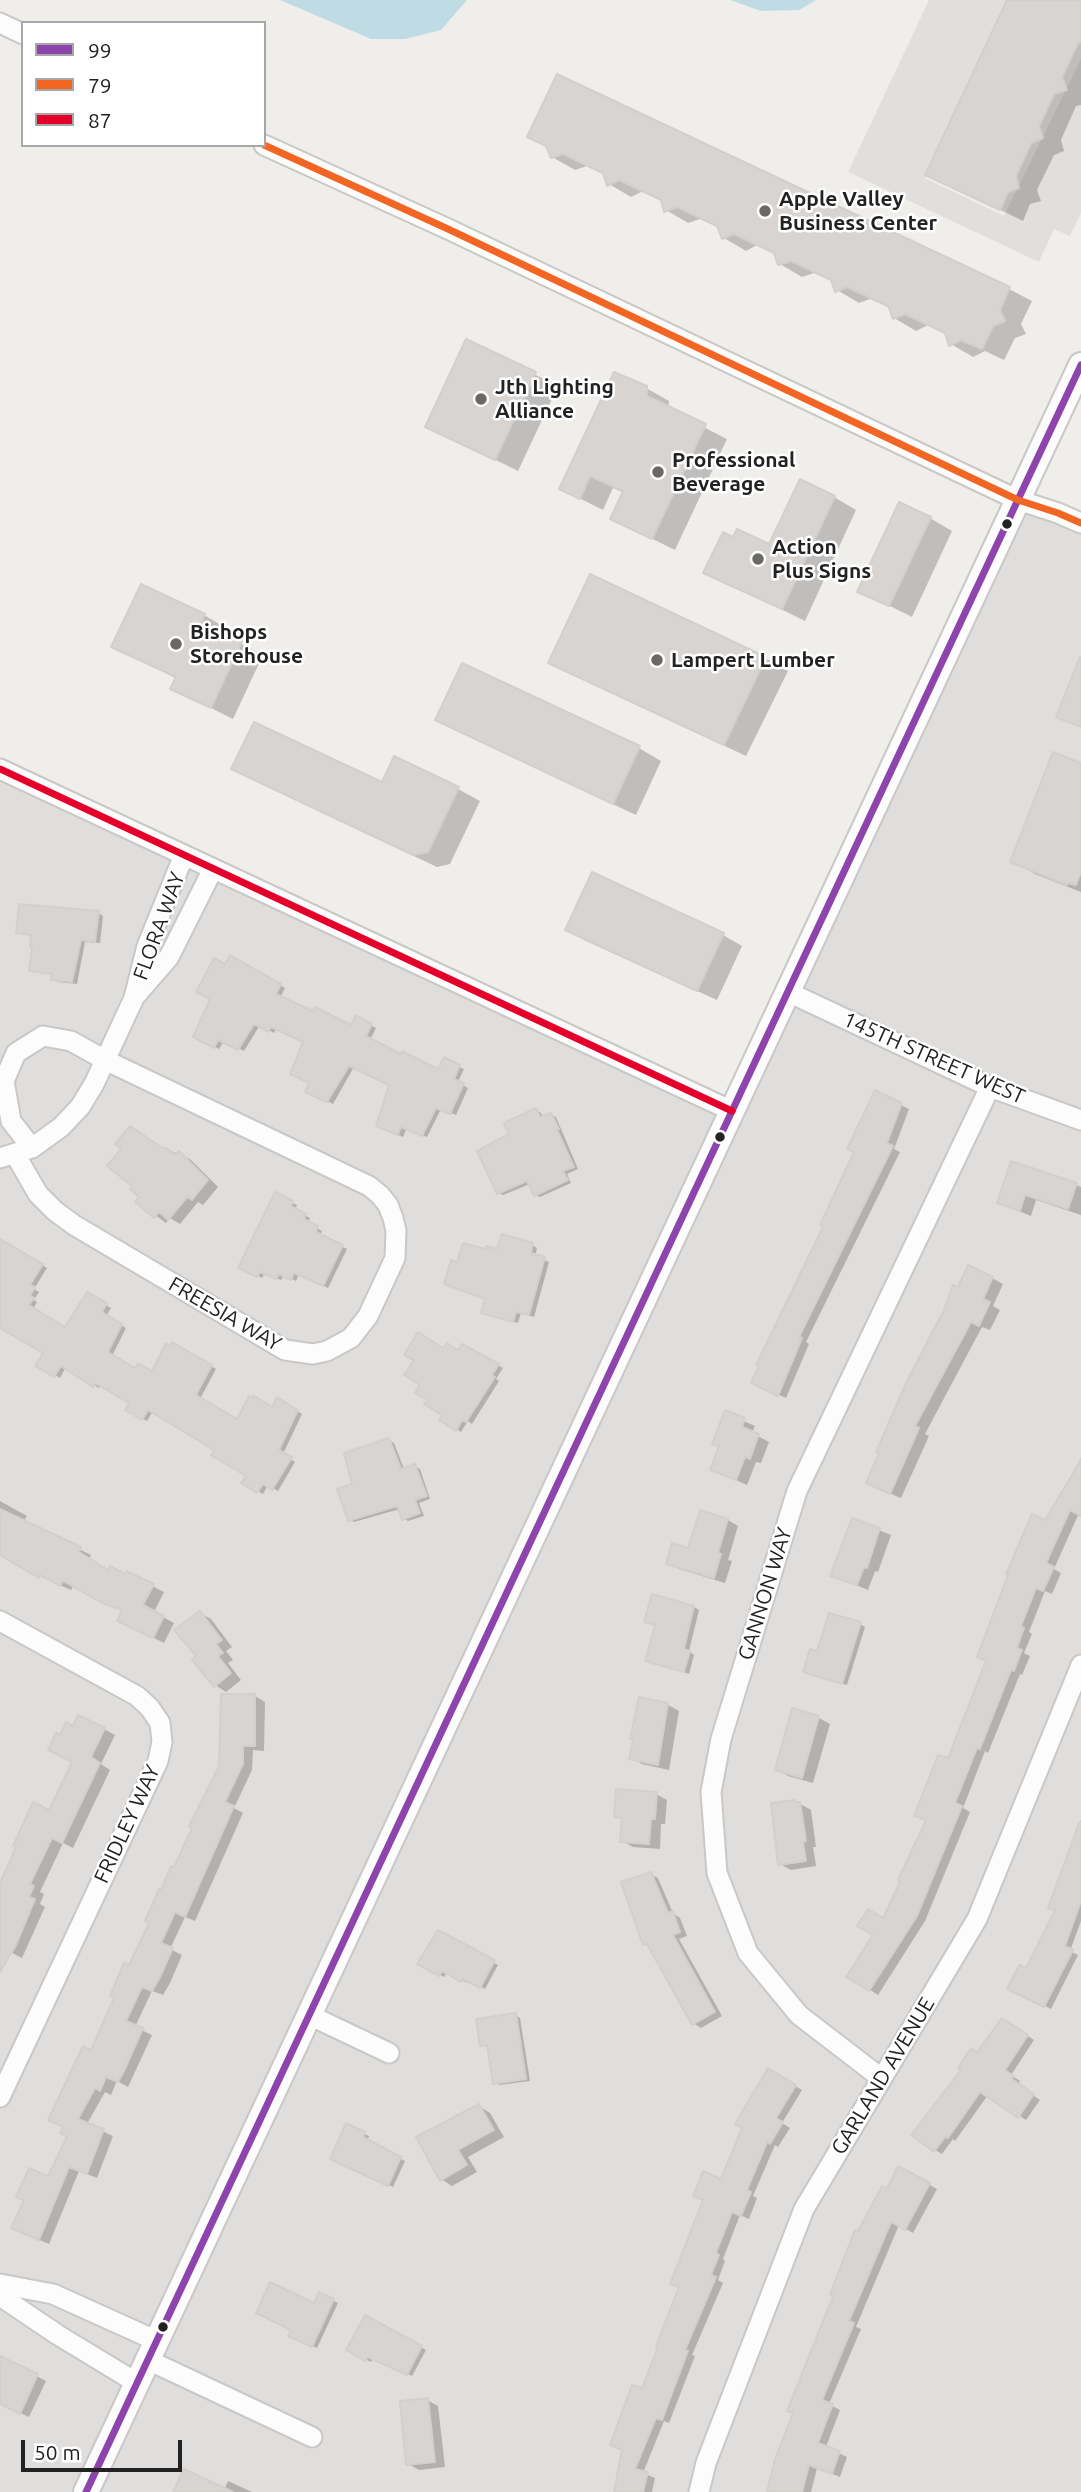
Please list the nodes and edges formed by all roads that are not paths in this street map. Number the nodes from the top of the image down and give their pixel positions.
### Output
1 (0, 23) edge
2 (21, 33) edge
3 (266, 146) edge
4 (1081, 365) edge
5 (1018, 500) junction
6 (1081, 523) edge
7 (0, 769) edge
8 (184, 855) junction
9 (213, 869) junction
10 (788, 992) junction
11 (134, 998) junction
12 (105, 1060) junction
13 (990, 1087) junction
14 (732, 1111) junction
15 (1081, 1120) edge
16 (16, 1153) edge
17 (0, 1621) edge
18 (1081, 1665) edge
19 (309, 2015) junction
20 (389, 2053) dead end
21 (881, 2078) junction
22 (0, 2097) edge
23 (0, 2284) edge
24 (0, 2296) edge
25 (153, 2350) junction
26 (137, 2383) junction
27 (312, 2437) dead end
28 (86, 2492) edge
29 (699, 2492) edge

1 - 2 street
3 - 5 street
4 - 5 street
5 - 6 street
5 - 10 street
7 - 8 street
8 - 9 street
8 - 11 street, FLORA WAY
9 - 11 street, FLORA WAY
9 - 14 street
10 - 13 street, 145TH STREET WEST
10 - 14 street
11 - 12 street, FLORA WAY
12 - 16 street, FLORA WAY
12 - 16 street
12 - 16 street, FREESIA WAY
13 - 15 street, 145TH STREET WEST
13 - 21 street, GANNON WAY
14 - 19 street
17 - 22 street, FRIDLEY WAY
18 - 21 street, GARLAND AVENUE
19 - 20 street
19 - 25 street
21 - 29 street, GARLAND AVENUE
23 - 25 street
24 - 26 street
25 - 26 street
25 - 27 street
26 - 28 street

